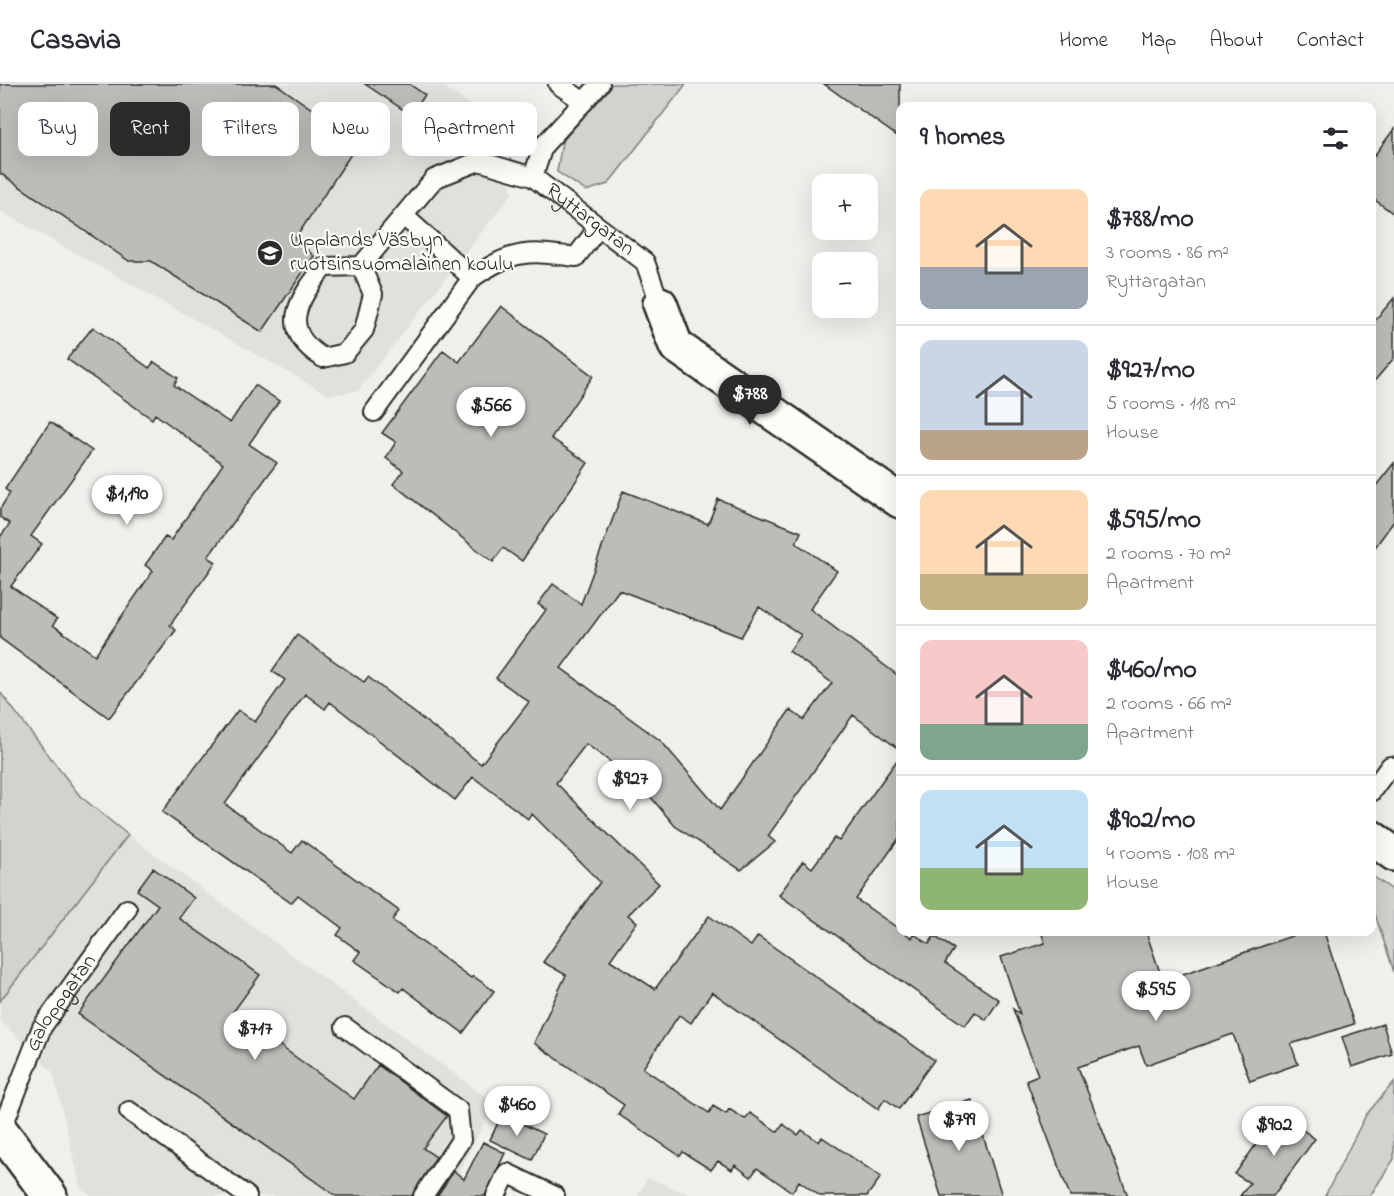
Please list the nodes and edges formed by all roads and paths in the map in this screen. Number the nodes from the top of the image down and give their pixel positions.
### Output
1 (558, 84) edge
2 (600, 84) edge
3 (584, 102) junction
4 (533, 177) junction
5 (404, 216) junction
6 (598, 228) junction
7 (361, 266) junction
8 (472, 278) junction
9 (660, 304) joint
10 (374, 412) dead end
11 (896, 498) edge
12 (1390, 766) dead end
13 (1376, 785) edge
14 (1376, 841) edge
15 (1394, 854) edge
16 (127, 909) dead end
17 (345, 1027) dead end
18 (129, 1111) dead end
19 (1, 1131) edge
20 (50, 1196) edge
21 (247, 1196) edge
22 (423, 1196) edge
23 (496, 1196) edge
24 (555, 1196) edge

1 - 3 lane
2 - 3 lane, Ryttargatan
3 - 4 lane, Ryttargatan
4 - 5 lane, Ryttargatan
4 - 6 lane, Ryttargatan
5 - 7 lane, Ryttargatan
5 - 8 lane
6 - 8 lane
6 - 9 lane, Ryttargatan
7 - 7 lane
8 - 10 lane
9 - 11 street, Ryttargatan
12 - 13 lane
14 - 15 street
16 - 19 lane, Galoppgatan
17 - 22 lane
18 - 21 lane
19 - 20 street, Galoppgatan
23 - 24 lane

